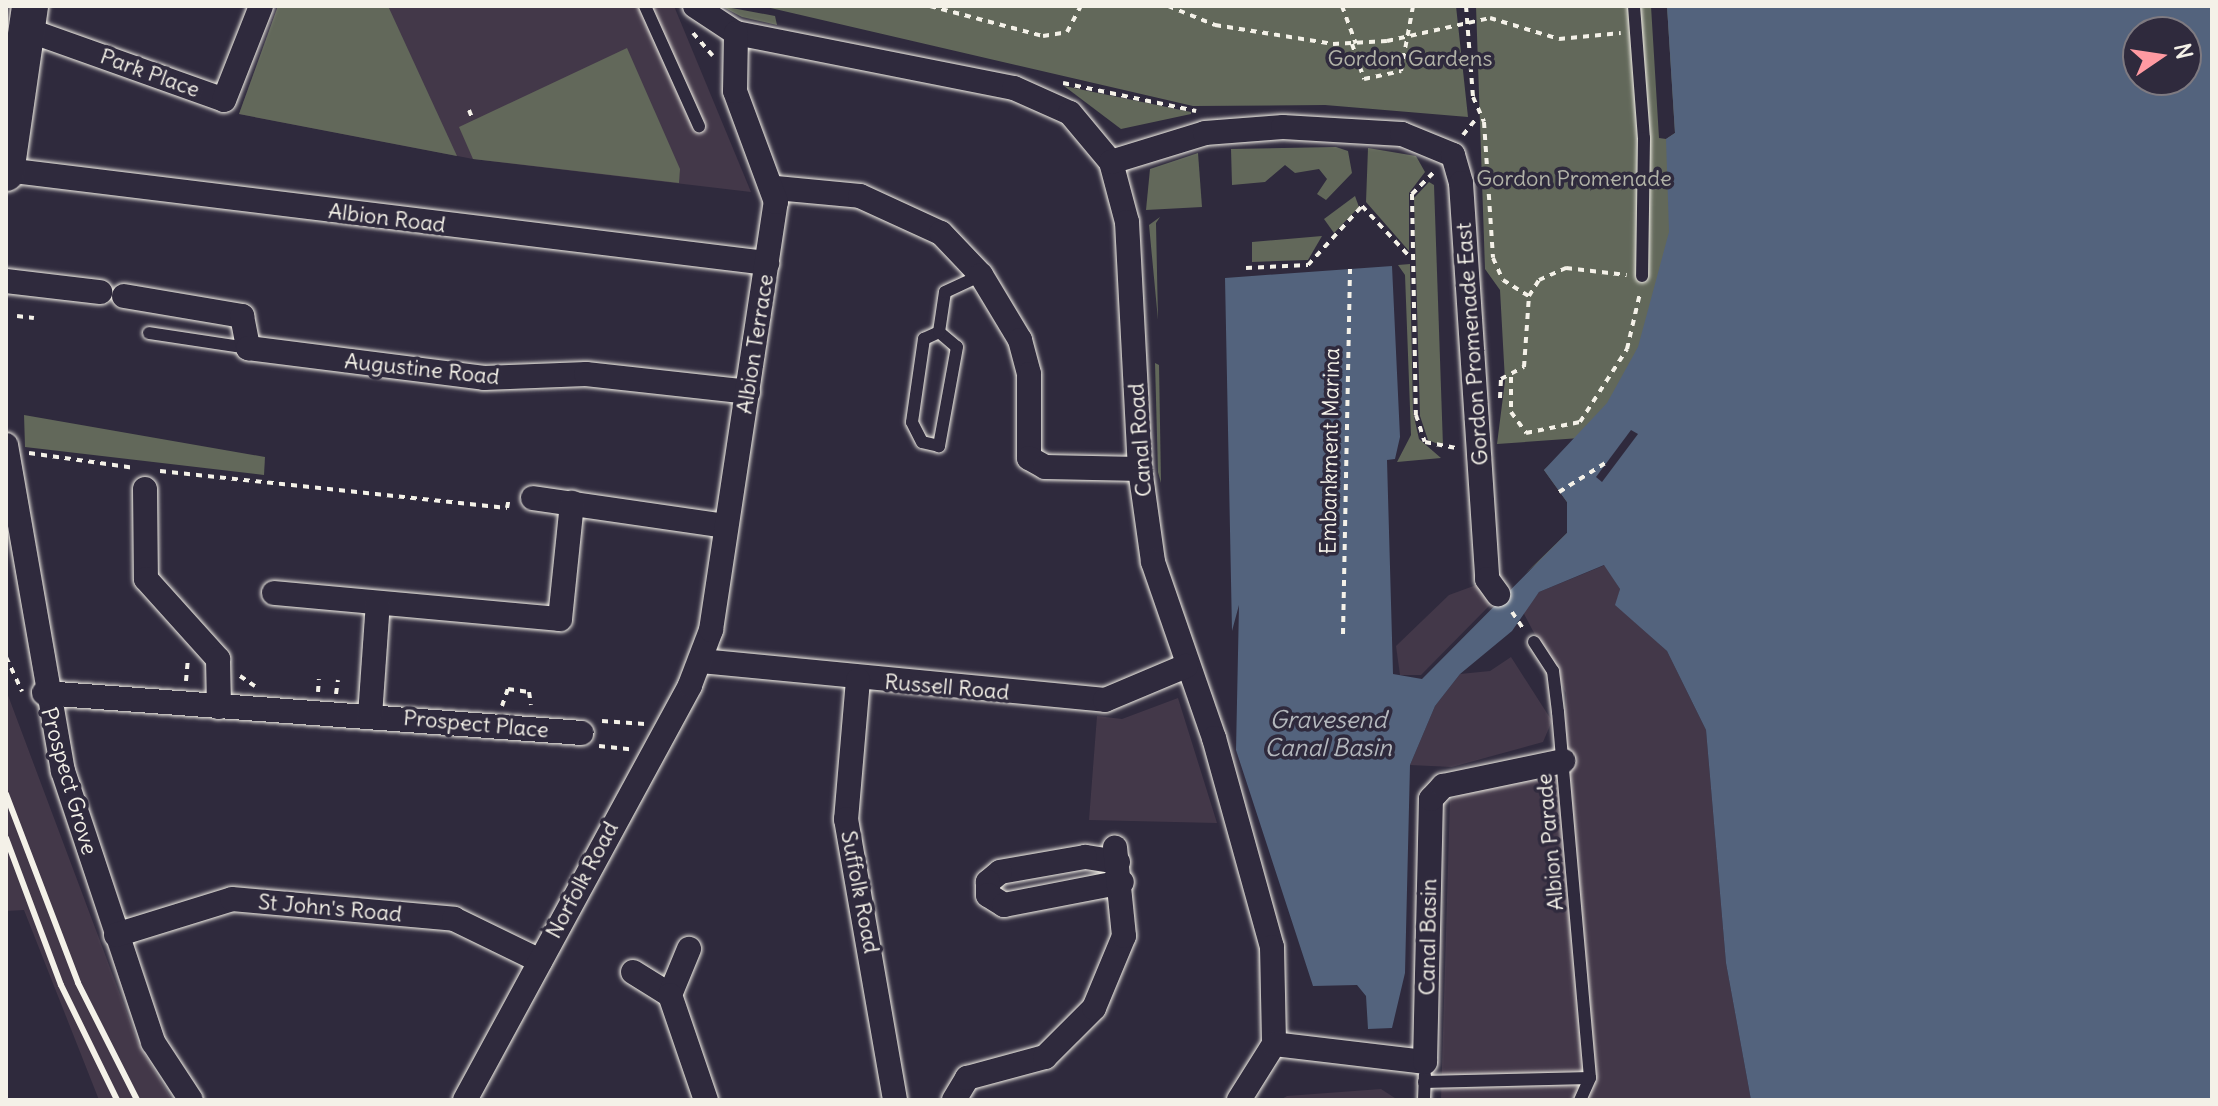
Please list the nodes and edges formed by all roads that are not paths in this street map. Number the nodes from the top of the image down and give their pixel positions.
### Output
1 (261, 6) edge
2 (645, 6) edge
3 (695, 6) edge
4 (1634, 6) edge
5 (28, 17) edge
6 (736, 33) junction
7 (699, 126) dead end
8 (1111, 162) junction
9 (6, 172) edge
10 (776, 188) junction
11 (767, 263) junction
12 (981, 275) junction
13 (1642, 276) road end
14 (6, 281) edge
15 (939, 332) junction
16 (149, 333) dead end
17 (248, 348) junction
18 (748, 392) junction
19 (6, 445) edge
20 (1140, 469) junction
21 (145, 489) dead end
22 (554, 501) junction
23 (725, 526) junction
24 (553, 533) dead end
25 (274, 593) dead end
26 (1498, 594) road end
27 (378, 603) junction
28 (1534, 642) road end
29 (701, 661) junction
30 (1186, 666) junction
31 (858, 680) junction
32 (36, 692) junction
33 (219, 707) junction
34 (370, 716) junction
35 (582, 733) dead end
36 (1563, 761) junction
37 (1119, 864) dead end
38 (116, 935) junction
39 (689, 949) dead end
40 (540, 961) junction
41 (633, 972) dead end
42 (670, 995) junction
43 (1274, 1044) junction
44 (1425, 1072) junction
45 (1590, 1078) junction
46 (191, 1100) edge
47 (465, 1100) edge
48 (706, 1100) edge
49 (895, 1100) edge
50 (954, 1100) edge
51 (1239, 1100) edge
52 (1424, 1100) edge
53 (1580, 1100) edge

1 - 5 street, Park Place
2 - 7 lane
3 - 6 street
4 - 13 lane
5 - 9 main road
6 - 8 street, Canal Road
6 - 10 street, Albion Terrace
8 - 20 street, Canal Road
8 - 26 street, Gordon Promenade East
9 - 11 street, Albion Road
10 - 11 street, Albion Terrace
10 - 12 street
11 - 18 street, Albion Terrace
12 - 15 lane
12 - 20 street
14 - 17 street
15 - 15 lane
16 - 17 lane
17 - 18 street, Augustine Road
18 - 23 street, Albion Terrace
19 - 32 street, Prospect Grove
20 - 30 street, Canal Road
21 - 33 street
22 - 23 street
22 - 24 street
22 - 27 street
23 - 29 street, Albion Terrace
25 - 27 street
27 - 34 street, Prospect Place
28 - 36 lane, Albion Parade
29 - 31 street, Russell Road
29 - 40 street, Norfolk Road
30 - 31 street, Russell Road
30 - 43 street, Canal Road
31 - 49 street, Suffolk Road
32 - 33 street, Prospect Place
32 - 38 street, Prospect Grove
33 - 34 street, Prospect Place
34 - 35 street, Prospect Place
36 - 44 street, Canal Basin
36 - 45 lane, Albion Parade
37 - 50 street
38 - 40 street, St John's Road
38 - 46 street, Prospect Grove
39 - 42 street
40 - 47 street, Norfolk Road
41 - 42 street
42 - 48 street
43 - 44 street
43 - 51 street
44 - 45 lane
44 - 52 lane
45 - 53 lane, Albion Parade

